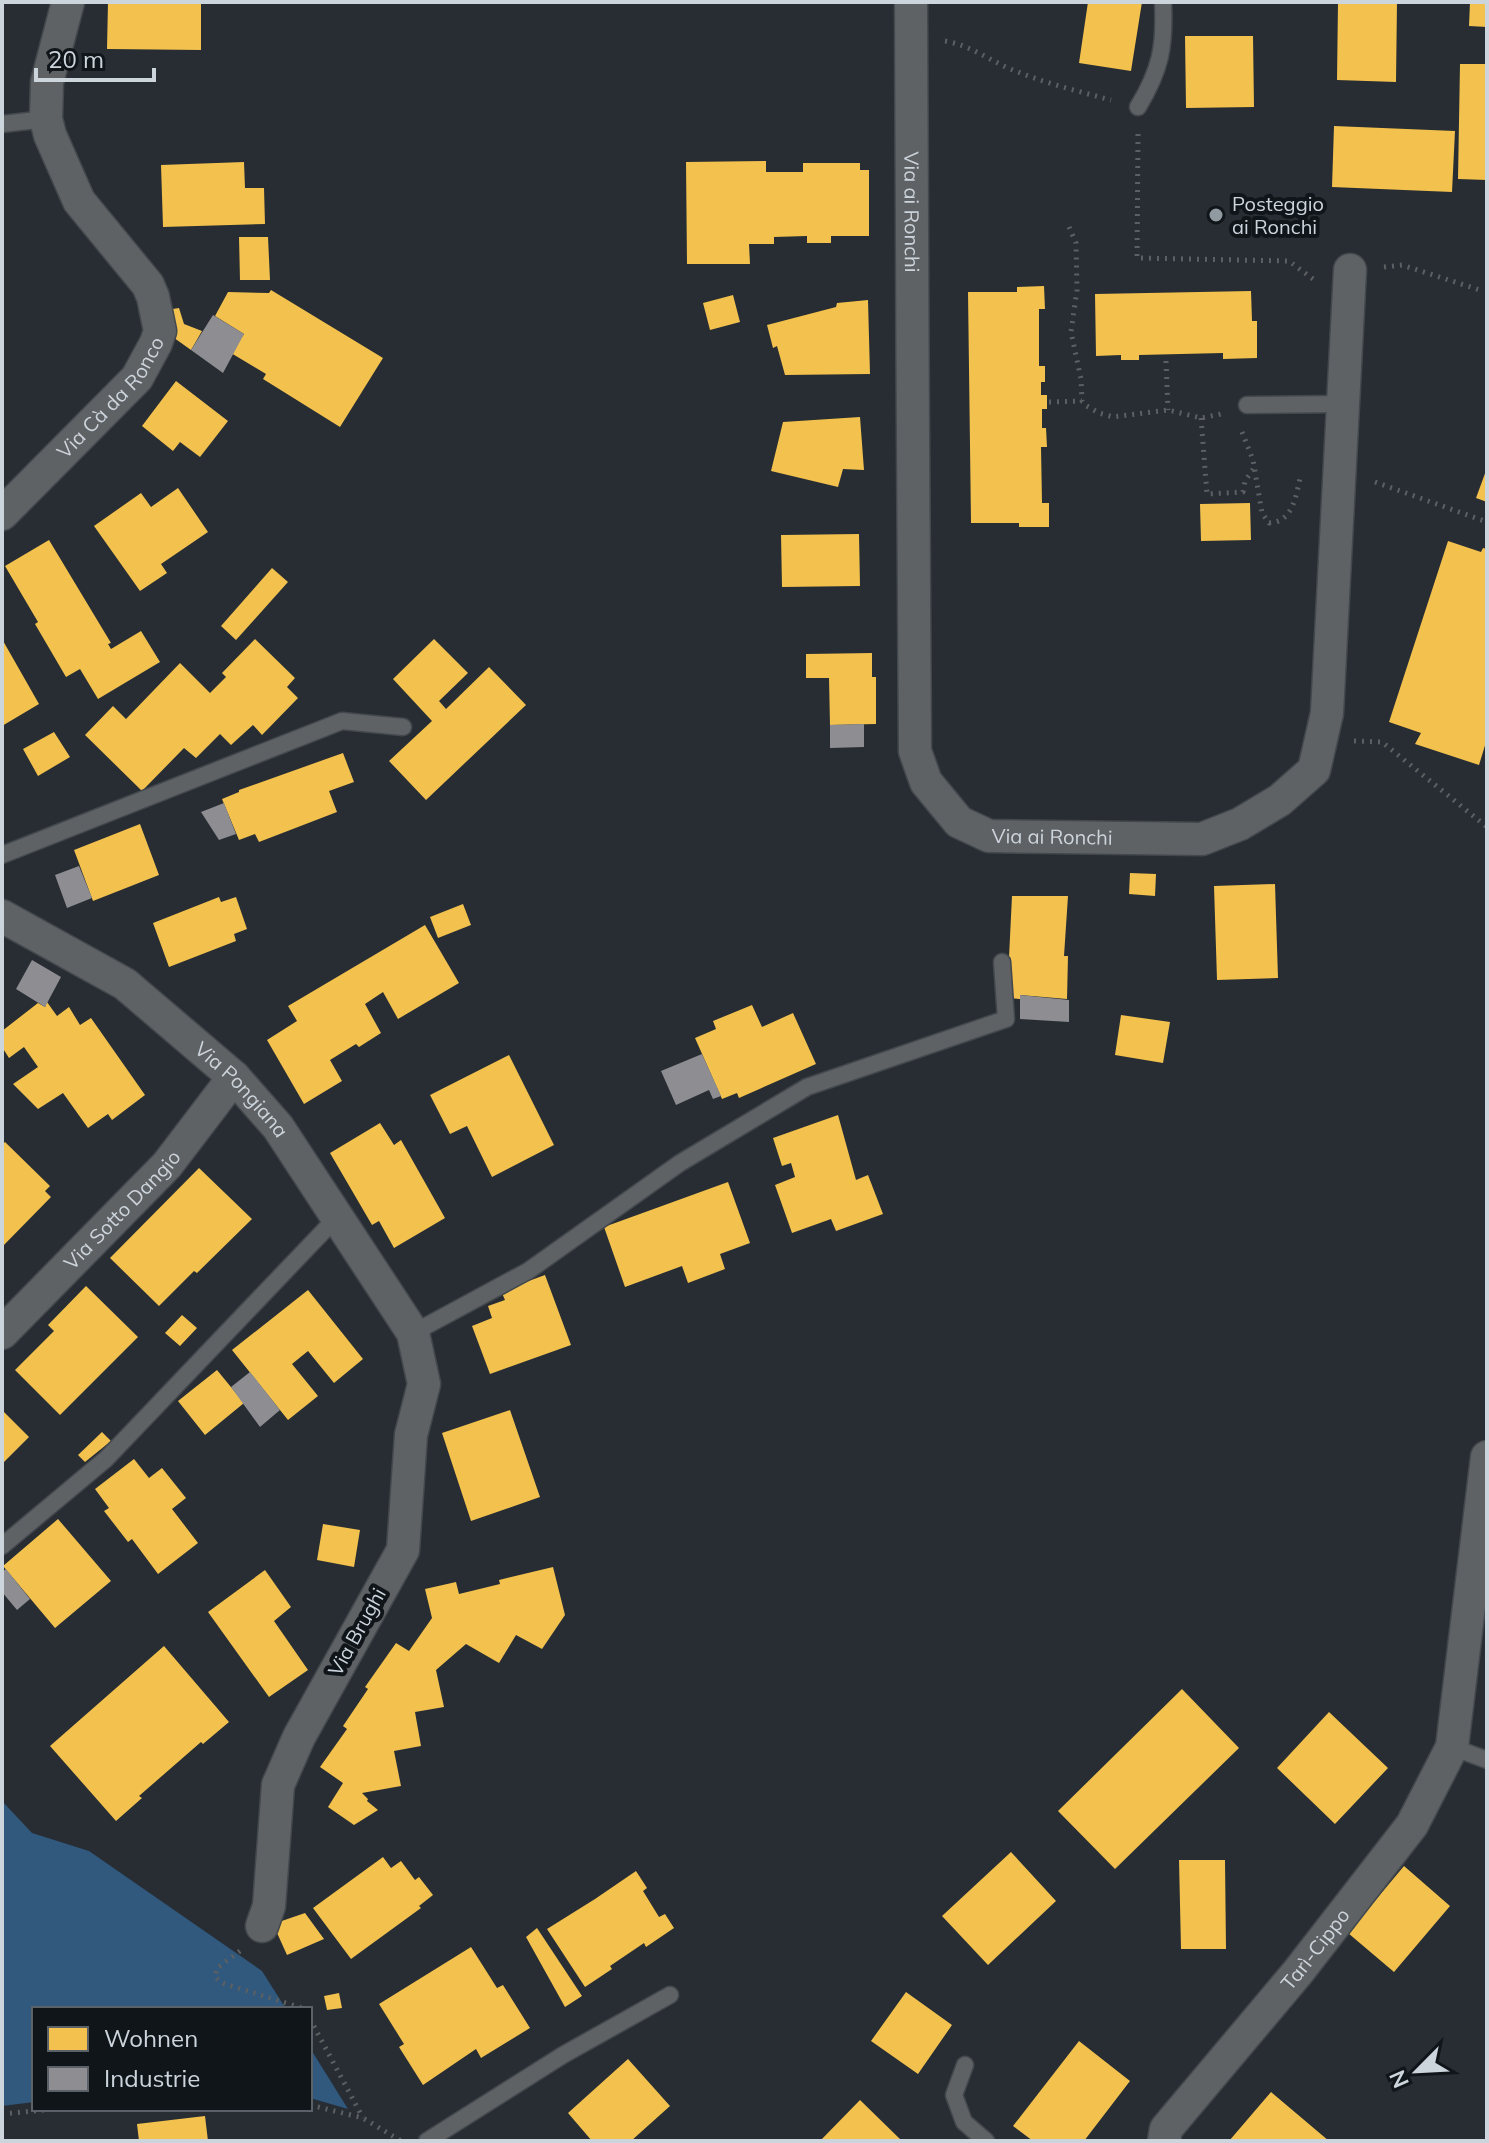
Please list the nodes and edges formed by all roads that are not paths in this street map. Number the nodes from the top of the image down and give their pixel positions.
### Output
1 (68, 2) edge
2 (911, 2) edge
3 (1163, 2) edge
4 (1138, 107) road end
5 (46, 119) junction
6 (2, 124) edge
7 (1350, 270) dead end
8 (1247, 405) dead end
9 (1343, 418) junction
10 (2, 514) edge
11 (403, 727) dead end
12 (2, 855) edge
13 (2, 916) edge
14 (1002, 962) dead end
15 (234, 1077) junction
16 (337, 1217) junction
17 (2, 1333) edge
18 (413, 1333) junction
19 (1487, 1457) edge
20 (2, 1546) edge
21 (1452, 1747) junction
22 (1487, 1760) edge
23 (262, 1926) road end
24 (670, 1995) dead end
25 (965, 2065) dead end
26 (427, 2141) edge
27 (986, 2141) edge
28 (1164, 2141) edge

1 - 5 street, Via Cà da Ronco
2 - 9 street, Via ai Ronchi
3 - 4 lane
5 - 6 lane
5 - 10 street, Via Cà da Ronco
7 - 9 street, Via ai Ronchi
8 - 9 lane
11 - 12 lane
13 - 15 street, Via Pongiana
14 - 18 lane
15 - 16 street, Via Pongiana
15 - 17 street, Via Sotto Dangio
16 - 18 street, Via Pongiana
16 - 20 lane
18 - 23 street, Via Brughi
19 - 21 street
21 - 22 lane
21 - 28 street, Tarì-Cippo
24 - 26 lane
25 - 27 lane

